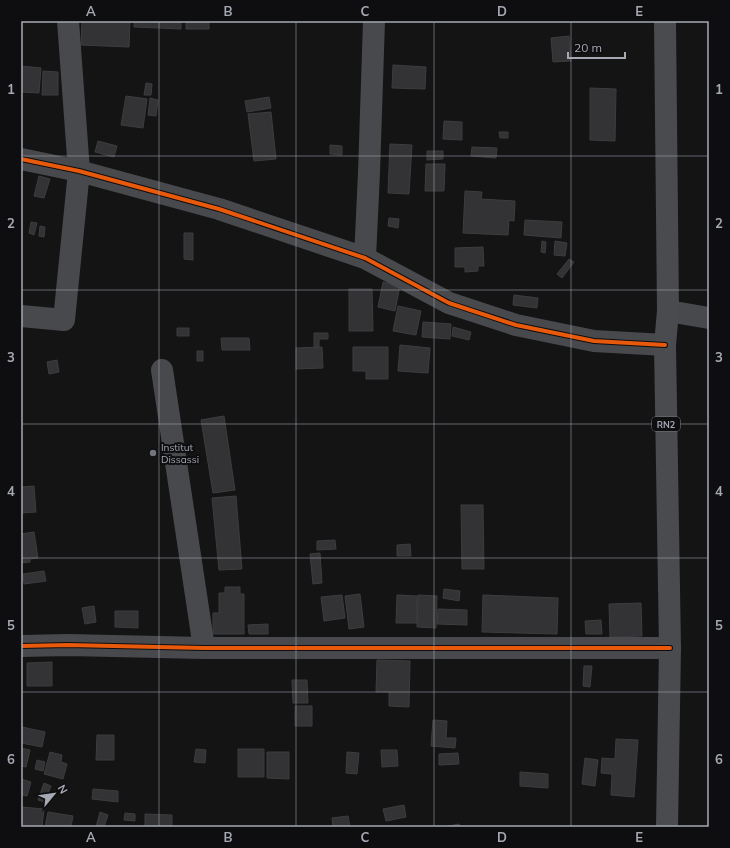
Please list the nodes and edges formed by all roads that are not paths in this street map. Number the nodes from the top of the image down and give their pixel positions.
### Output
1 (68, 21) edge
2 (374, 21) edge
3 (665, 21) edge
4 (21, 159) edge
5 (79, 171) junction
6 (365, 258) junction
7 (668, 311) junction
8 (21, 316) edge
9 (709, 318) edge
10 (665, 345) junction
11 (162, 370) dead end
12 (21, 646) edge
13 (204, 648) junction
14 (670, 648) junction
15 (667, 827) edge

1 - 5 street
2 - 6 street
3 - 7 highway, RN2
4 - 5 street
5 - 6 street
5 - 8 street
6 - 10 street
7 - 9 street
7 - 10 highway, RN2
10 - 14 highway, RN2
11 - 13 street
12 - 13 street
13 - 14 street
14 - 15 highway, RN2

